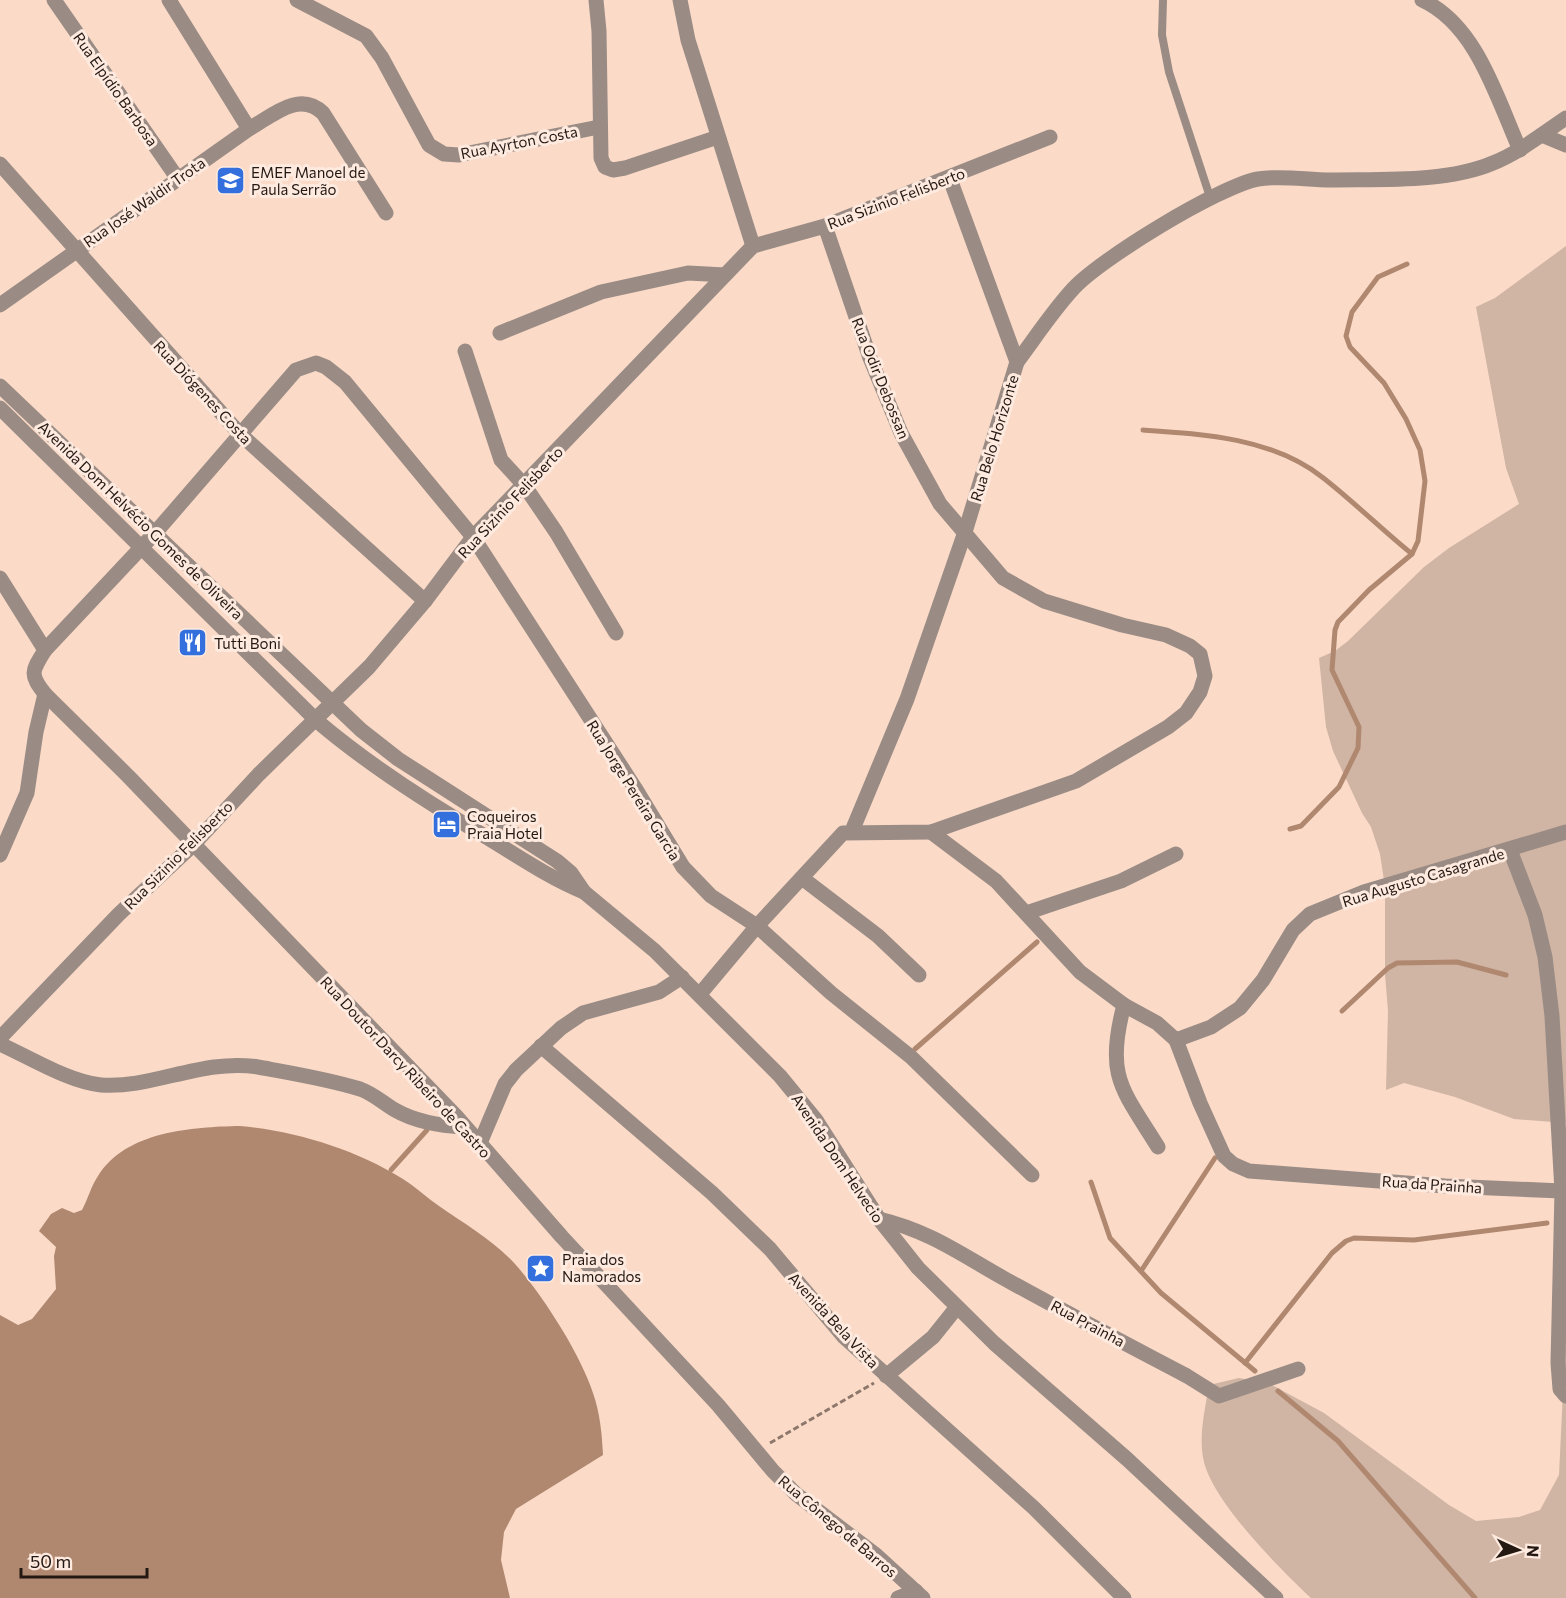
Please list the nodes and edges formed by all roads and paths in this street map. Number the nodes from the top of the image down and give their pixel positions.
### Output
1 (54, 0) edge
2 (169, 0) edge
3 (297, 0) edge
4 (596, 0) edge
5 (680, 0) edge
6 (1162, 0) edge
7 (1422, 0) edge
8 (1566, 118) edge
9 (599, 127) junction
10 (249, 129) junction
11 (1542, 135) junction
12 (718, 137) junction
13 (1050, 137) dead end
14 (1566, 145) edge
15 (1520, 150) junction
16 (0, 164) edge
17 (178, 179) junction
18 (950, 179) junction
19 (1210, 197) junction
20 (386, 213) dead end
21 (825, 226) junction
22 (753, 246) junction
23 (75, 251) junction
24 (725, 275) junction
25 (0, 305) edge
26 (500, 333) dead end
27 (465, 351) dead end
28 (1017, 362) junction
29 (0, 386) edge
30 (0, 408) edge
31 (240, 434) junction
32 (524, 485) junction
33 (965, 532) junction
34 (156, 533) junction
35 (473, 537) junction
36 (142, 547) junction
37 (0, 578) edge
38 (425, 601) junction
39 (616, 633) dead end
40 (45, 650) junction
41 (45, 694) junction
42 (334, 704) junction
43 (317, 721) junction
44 (852, 831) junction
45 (931, 832) junction
46 (1566, 832) edge
47 (193, 845) junction
48 (1510, 850) junction
49 (1176, 854) dead end
50 (0, 855) edge
51 (801, 878) junction
52 (584, 892) junction
53 (1026, 913) junction
54 (757, 926) junction
55 (919, 975) dead end
56 (682, 977) junction
57 (700, 994) junction
58 (1124, 1005) junction
59 (0, 1038) edge
60 (1176, 1040) junction
61 (0, 1044) edge
62 (541, 1046) junction
63 (465, 1127) junction
64 (480, 1143) junction
65 (1158, 1147) dead end
66 (1032, 1174) dead end
67 (1562, 1191) junction
68 (879, 1219) junction
69 (957, 1307) junction
70 (1298, 1369) dead end
71 (886, 1376) junction
72 (1566, 1396) edge
73 (756, 1451) junction
74 (920, 1595) edge
75 (898, 1598) edge
76 (1124, 1598) edge
77 (1276, 1598) edge

1 - 17 street, Rua Elpídio Barbosa
2 - 10 street
3 - 9 street, Rua Ayrton Costa
4 - 9 street
5 - 12 street
6 - 19 lane
7 - 15 street
8 - 11 street
9 - 12 street
10 - 17 street, Rua José Waldir Trota
10 - 20 street, Rua José Waldir Trota
11 - 14 street
11 - 15 street
12 - 22 street
13 - 18 street, Rua Sizinio Felisberto
15 - 19 street
16 - 23 street, Rua Diógenes Costa
17 - 23 street, Rua José Waldir Trota
18 - 21 street, Rua Sizinio Felisberto
18 - 28 street, Rua Belo Horizonte
19 - 28 street
21 - 22 street, Rua Sizinio Felisberto
21 - 33 street, Rua Odir Debossan
22 - 24 street, Rua Sizinio Felisberto
23 - 25 street, Rua José Waldir Trota
23 - 31 street, Rua Diógenes Costa
24 - 26 street
24 - 32 street, Rua Sizinio Felisberto
27 - 32 street
28 - 33 street, Rua Belo Horizonte
29 - 34 street, Avenida Dom Helvécio Gomes de Oliveira
30 - 36 street, Avenida Dom Helvécio Gomes de Oliveira
31 - 34 street
31 - 35 street, Rua Jorge Pereira Garcia
31 - 38 street, Rua Diógenes Costa
32 - 35 street, Rua Sizinio Felisberto
32 - 39 street
33 - 44 street, Rua Belo Horizonte
33 - 45 street, Rua Odir Debossan
34 - 36 street
34 - 42 street, Avenida Dom Helvécio Gomes de Oliveira
35 - 38 street, Rua Sizinio Felisberto
35 - 54 street, Rua Jorge Pereira Garcia
36 - 40 street
36 - 43 street, Avenida Dom Helvécio Gomes de Oliveira
37 - 40 street
38 - 42 street, Rua Sizinio Felisberto
40 - 41 street
41 - 47 street, Rua Doutor Darcy Ribeiro de Castro
41 - 50 street
42 - 43 street, Rua Sizinio Felisberto
42 - 52 street, Avenida Dom Helvécio Gomes de Oliveira
43 - 47 street, Rua Sizinio Felisberto
43 - 52 street, Avenida Dom Helvécio Gomes de Oliveira
44 - 45 street
44 - 51 street
45 - 53 street
46 - 48 street, Rua Augusto Casagrande
47 - 59 street, Rua Sizinio Felisberto
47 - 63 street, Rua Doutor Darcy Ribeiro de Castro
48 - 60 street, Rua Augusto Casagrande
48 - 67 street
49 - 53 street
51 - 54 street
51 - 55 street
52 - 56 street, Avenida Dom Helvecio
53 - 58 street
54 - 57 street
54 - 66 street, Rua Jorge Pereira Garcia
56 - 57 street, Avenida Dom Helvecio
56 - 62 street
57 - 68 street, Avenida Dom Helvecio
58 - 60 street
58 - 65 street
60 - 67 street, Rua da Prainha
61 - 63 street
62 - 64 street
62 - 71 street, Avenida Bela Vista
63 - 64 street, Rua Doutor Darcy Ribeiro de Castro
64 - 73 street, Rua Doutor Darcy Ribeiro de Castro
67 - 72 street
68 - 69 street, Avenida Dom Helvecio
68 - 70 street, Rua Prainha
69 - 71 street
69 - 77 street, Avenida Dom Helvecio
71 - 73 path
71 - 76 street, Avenida Bela Vista
73 - 74 street, Rua Cônego de Barros
74 - 75 street

